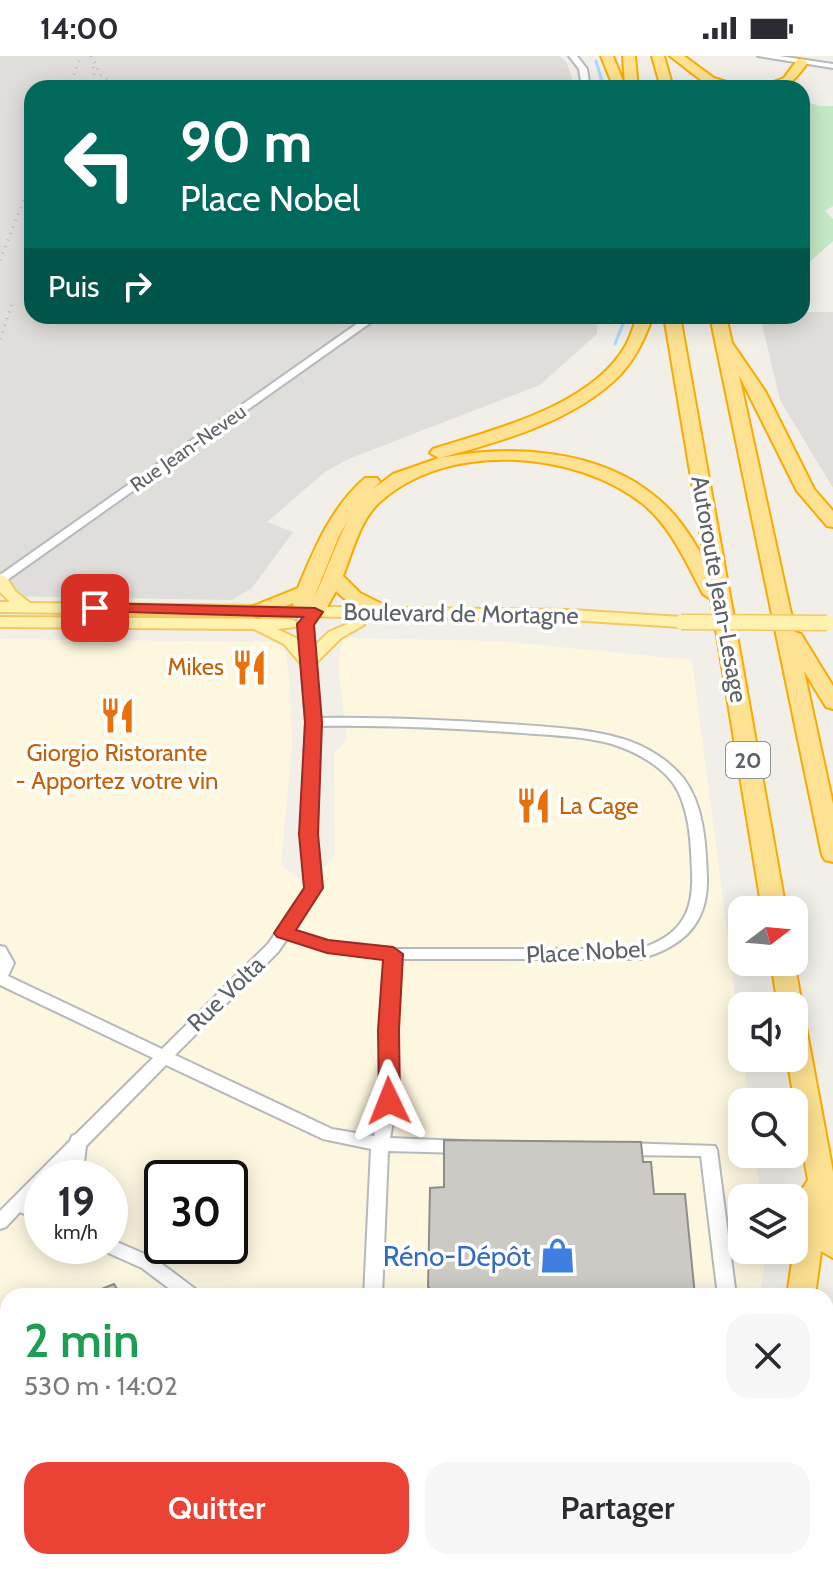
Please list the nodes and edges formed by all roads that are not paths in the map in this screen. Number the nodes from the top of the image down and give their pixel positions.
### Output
1 (573, 56) edge
2 (607, 56) edge
3 (629, 56) edge
4 (658, 56) edge
5 (676, 56) edge
6 (762, 56) edge
7 (807, 62) junction
8 (833, 66) edge
9 (585, 80) edge
10 (617, 80) edge
11 (631, 80) edge
12 (665, 80) edge
13 (709, 80) edge
14 (788, 80) edge
15 (802, 80) edge
16 (364, 324) edge
17 (643, 324) edge
18 (673, 324) edge
19 (720, 324) edge
20 (722, 336) junction
21 (833, 522) edge
22 (334, 578) junction
23 (0, 580) edge
24 (307, 591) junction
25 (0, 607) edge
26 (26, 607) junction
27 (721, 611) junction
28 (385, 613) junction
29 (308, 616) junction
30 (253, 617) junction
31 (783, 620) junction
32 (0, 622) edge
33 (681, 622) junction
34 (831, 623) edge
35 (356, 625) junction
36 (308, 662) junction
37 (833, 703) edge
38 (313, 722) junction
39 (833, 855) edge
40 (772, 896) edge
41 (284, 933) junction
42 (0, 951) edge
43 (393, 954) junction
44 (0, 977) edge
45 (164, 1055) junction
46 (802, 1072) edge
47 (78, 1140) junction
48 (381, 1144) junction
49 (477, 1147) edge
50 (600, 1149) edge
51 (59, 1160) edge
52 (76, 1160) edge
53 (819, 1171) junction
54 (24, 1198) edge
55 (18, 1204) junction
56 (24, 1207) edge
57 (0, 1222) edge
58 (833, 1247) edge
59 (128, 1254) edge
60 (181, 1288) edge
61 (373, 1288) edge
62 (726, 1288) edge
63 (802, 1288) edge

1 - 9 street
2 - 10 highway
3 - 11 highway
4 - 12 highway
5 - 13 highway
6 - 7 street
7 - 8 street
7 - 14 highway
7 - 15 highway
16 - 23 street, Rue Jean-Neveu
17 - 24 highway
18 - 27 highway, Autoroute Jean-Lesage / 20
19 - 20 highway
20 - 21 highway
20 - 31 highway
22 - 27 highway
22 - 28 highway
22 - 29 highway
23 - 26 main road
24 - 29 highway
24 - 30 highway
25 - 26 main road, Boulevard de Mortagne
26 - 30 main road, Boulevard de Mortagne
27 - 40 highway, Autoroute Jean-Lesage / 20
28 - 29 main road, Boulevard de Mortagne
28 - 33 main road, Boulevard de Mortagne
29 - 30 main road, Boulevard de Mortagne
29 - 35 main road, Boulevard de Mortagne
29 - 36 street, Rue Volta
30 - 32 main road, Boulevard de Mortagne
30 - 36 main road
31 - 37 highway
31 - 39 highway
33 - 34 main road, Boulevard de Mortagne, bridge
33 - 35 main road, Boulevard de Mortagne
35 - 36 main road
36 - 38 street, Rue Volta
38 - 41 street, Rue Volta
38 - 43 street, Place Nobel
41 - 43 street, Place Nobel
41 - 45 street, Rue Volta
42 - 44 street
43 - 48 street
44 - 45 street
45 - 47 street, Rue Volta
45 - 48 street
46 - 53 highway
47 - 51 street, Rue Volta
47 - 52 street
48 - 49 street
48 - 61 street
50 - 62 street
53 - 58 highway
53 - 63 highway
54 - 55 street, Rue Volta
55 - 56 street
55 - 57 street, Rue Volta
59 - 60 street

